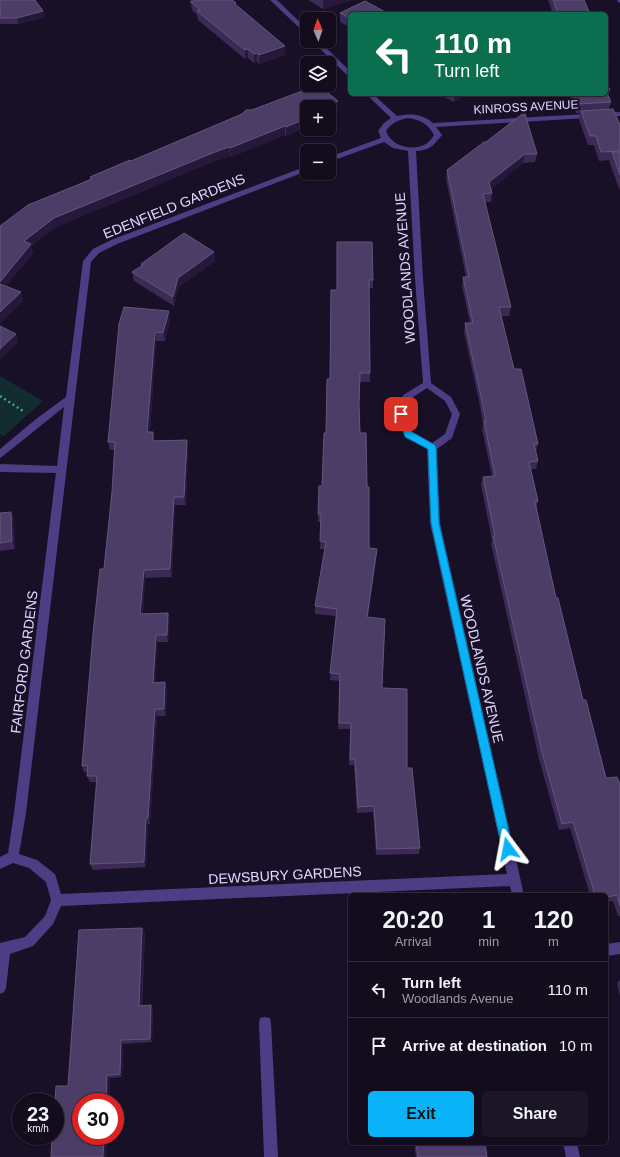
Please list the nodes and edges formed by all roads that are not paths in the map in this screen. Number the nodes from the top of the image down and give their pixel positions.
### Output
1 (273, 0) edge
2 (300, 26) edge
3 (322, 48) edge
4 (348, 73) edge
5 (371, 96) edge
6 (620, 114) edge
7 (395, 118) junction
8 (433, 125) junction
9 (385, 139) junction
10 (412, 150) junction
11 (336, 157) edge
12 (300, 171) edge
13 (427, 384) junction
14 (70, 398) junction
15 (432, 447) junction
16 (0, 454) edge
17 (0, 468) edge
18 (62, 470) junction
19 (13, 857) junction
20 (0, 863) edge
21 (514, 880) junction
22 (517, 893) edge
23 (57, 900) junction
24 (620, 948) edge
25 (2, 949) edge
26 (608, 950) edge
27 (0, 988) edge
28 (265, 1023) dead end
29 (570, 1145) edge
30 (271, 1157) edge
31 (573, 1157) edge

1 - 2 street
3 - 4 street
5 - 7 street
6 - 8 street, KINROSS AVENUE
7 - 8 street
7 - 9 street
8 - 10 street
9 - 10 street
9 - 11 street
10 - 13 street, WOODLANDS AVENUE
12 - 14 street, EDENFIELD GARDENS
13 - 15 street
13 - 15 street
14 - 16 street
14 - 18 street, FAIRFORD GARDENS
15 - 21 street, WOODLANDS AVENUE
17 - 18 street
18 - 19 street, FAIRFORD GARDENS
19 - 20 street
19 - 23 street
21 - 22 street, WOODLANDS AVENUE
21 - 23 street, DEWSBURY GARDENS
23 - 25 street
24 - 26 street
25 - 27 street
28 - 30 street
29 - 31 street

